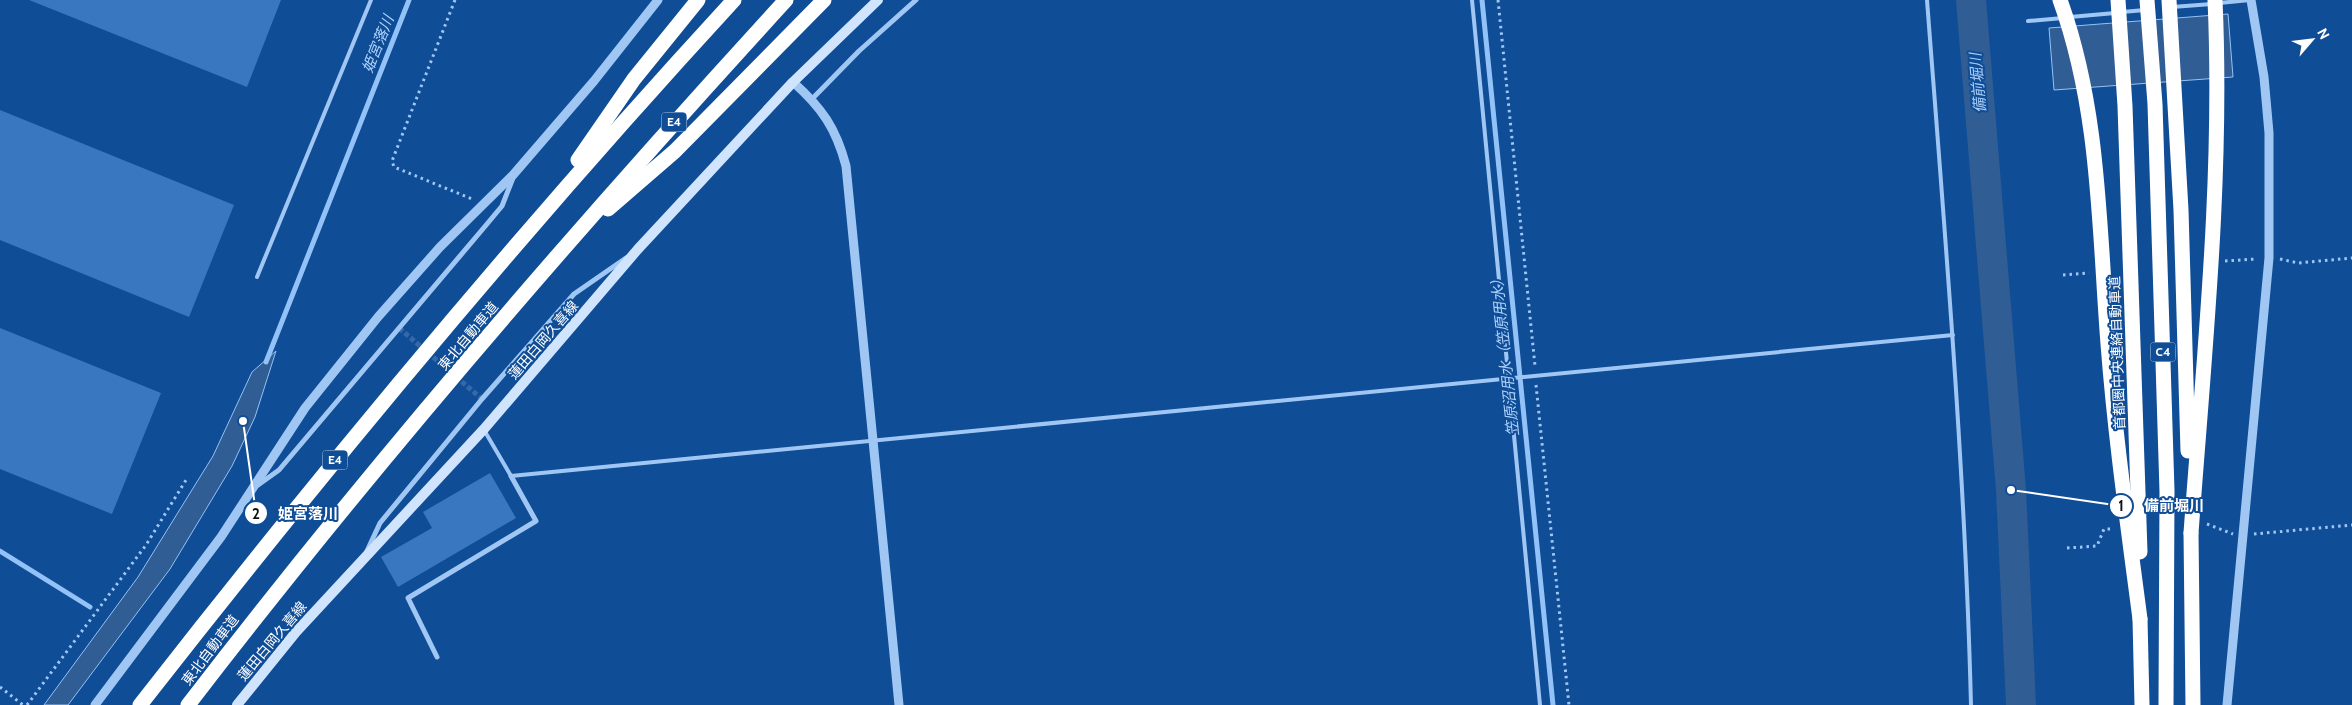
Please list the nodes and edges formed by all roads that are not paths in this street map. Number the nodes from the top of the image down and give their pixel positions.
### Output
1 (372, 0) edge
2 (658, 0) edge
3 (698, 0) edge
4 (734, 0) edge
5 (786, 0) edge
6 (824, 0) edge
7 (878, 0) edge
8 (916, 0) edge
9 (1472, 0) edge
10 (1927, 0) edge
11 (2060, 0) edge
12 (2118, 0) edge
13 (2215, 0) edge
14 (2251, 0) edge
15 (2166, 4) edge
16 (2150, 5) edge
17 (2028, 21) dead end
18 (793, 82) junction
19 (812, 99) junction
20 (513, 175) junction
21 (536, 221) junction
22 (565, 246) junction
23 (638, 249) junction
24 (257, 277) dead end
25 (1953, 335) junction
26 (1509, 378) junction
27 (484, 429) junction
28 (871, 442) junction
29 (511, 476) junction
30 (251, 489) junction
31 (2191, 533) junction
32 (363, 560) junction
33 (2140, 619) junction
34 (438, 657) dead end
35 (95, 705) edge
36 (140, 705) edge
37 (188, 705) edge
38 (237, 705) edge
39 (899, 705) edge
40 (1540, 705) edge
41 (1971, 705) edge
42 (2142, 705) edge
43 (2166, 705) edge
44 (2193, 705) edge
45 (2227, 705) edge

1 - 24 lane
2 - 20 street
3 - 21 highway
4 - 21 highway, 東北自動車道 / E4
5 - 22 highway, 東北自動車道 / E4
6 - 22 highway
7 - 18 main road, 蓮田白岡久喜線
8 - 19 street
9 - 26 lane
10 - 25 lane
11 - 33 highway, bridge
12 - 33 highway, 首都圏中央連絡自動車道 / C4, bridge
13 - 31 highway, bridge
14 - 15 lane
14 - 45 street
15 - 31 highway, bridge
16 - 17 lane
16 - 43 highway, C4, bridge
18 - 19 street
18 - 23 main road, 蓮田白岡久喜線
19 - 28 street
20 - 30 street
20 - 30 street
21 - 36 highway, 東北自動車道 / E4
22 - 37 highway, 東北自動車道 / E4
23 - 27 main road, 蓮田白岡久喜線
23 - 32 street
25 - 26 lane
25 - 41 lane
26 - 28 lane
26 - 40 lane
27 - 29 lane
27 - 32 main road, 蓮田白岡久喜線
28 - 29 lane
28 - 39 street
29 - 34 street
30 - 35 street
31 - 44 highway
32 - 38 main road, 蓮田白岡久喜線
33 - 42 highway, 首都圏中央連絡自動車道 / C4

